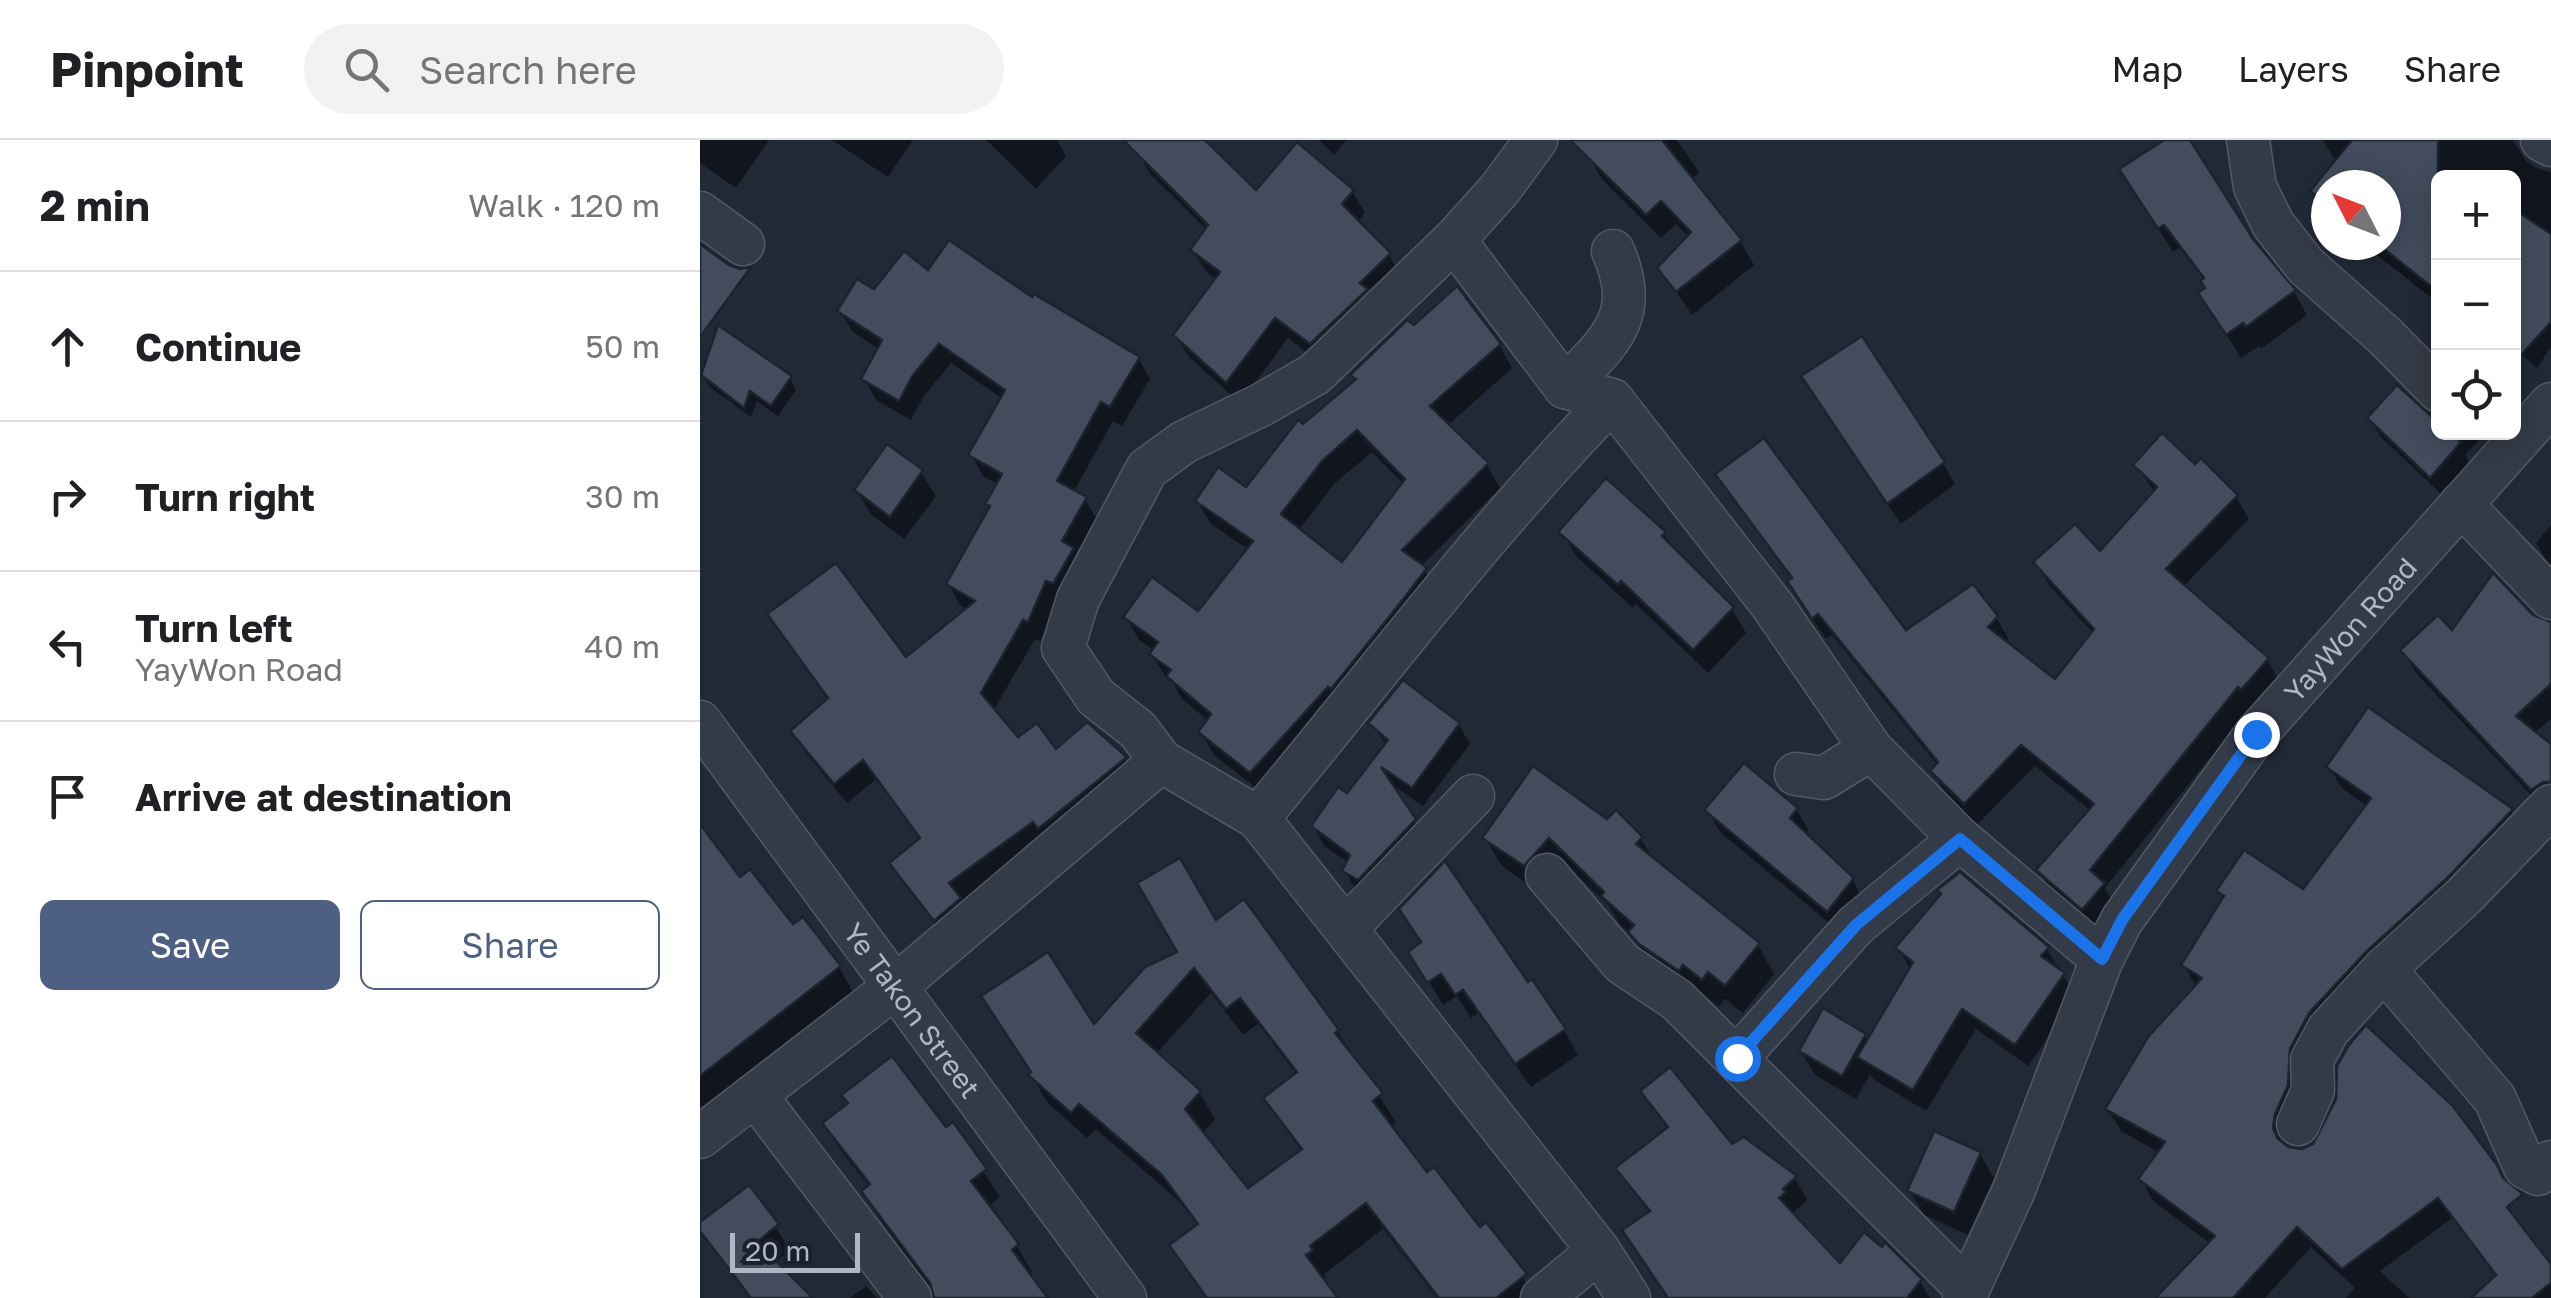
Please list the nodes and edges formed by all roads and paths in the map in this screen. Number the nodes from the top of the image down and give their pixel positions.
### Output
1 (1536, 140) edge
2 (2248, 140) edge
3 (2542, 140) edge
4 (2551, 145) edge
5 (700, 214) edge
6 (1454, 240) junction
7 (743, 244) dead end
8 (1613, 251) dead end
9 (2431, 383) edge
10 (1564, 388) junction
11 (1612, 400) junction
12 (2551, 404) edge
13 (2492, 445) edge
14 (2461, 504) junction
15 (2551, 598) edge
16 (700, 722) edge
17 (1870, 749) junction
18 (1161, 761) junction
19 (1796, 774) dead end
20 (1473, 796) dead end
21 (2551, 806) edge
22 (1258, 818) junction
23 (1960, 839) junction
24 (1548, 874) dead end
25 (1342, 922) junction
26 (2102, 959) junction
27 (2384, 969) junction
28 (896, 986) junction
29 (1737, 1058) junction
30 (755, 1095) junction
31 (2298, 1124) dead end
32 (700, 1137) edge
33 (2551, 1162) edge
34 (1599, 1251) junction
35 (1966, 1294) edge
36 (910, 1298) edge
37 (1125, 1298) edge
38 (1542, 1298) edge
39 (1629, 1298) edge

1 - 6 street
2 - 9 street
3 - 4 street
5 - 7 street
6 - 10 street
6 - 18 street
8 - 10 street
10 - 11 street
11 - 17 street
11 - 22 street
12 - 13 street, YayWon Road
13 - 14 street, YayWon Road
14 - 15 street
14 - 26 street, YayWon Road
16 - 28 street, Ye Takon Street
17 - 19 street
17 - 23 street
18 - 22 street
18 - 28 street
20 - 25 street
21 - 27 street
22 - 25 street
23 - 26 street
23 - 29 street
24 - 29 street
25 - 34 street
26 - 35 street, YayWon Road
27 - 31 street
27 - 33 street
28 - 30 street
28 - 37 street, Ye Takon Street
29 - 35 street
30 - 32 street
30 - 36 street
34 - 38 street
34 - 39 street

